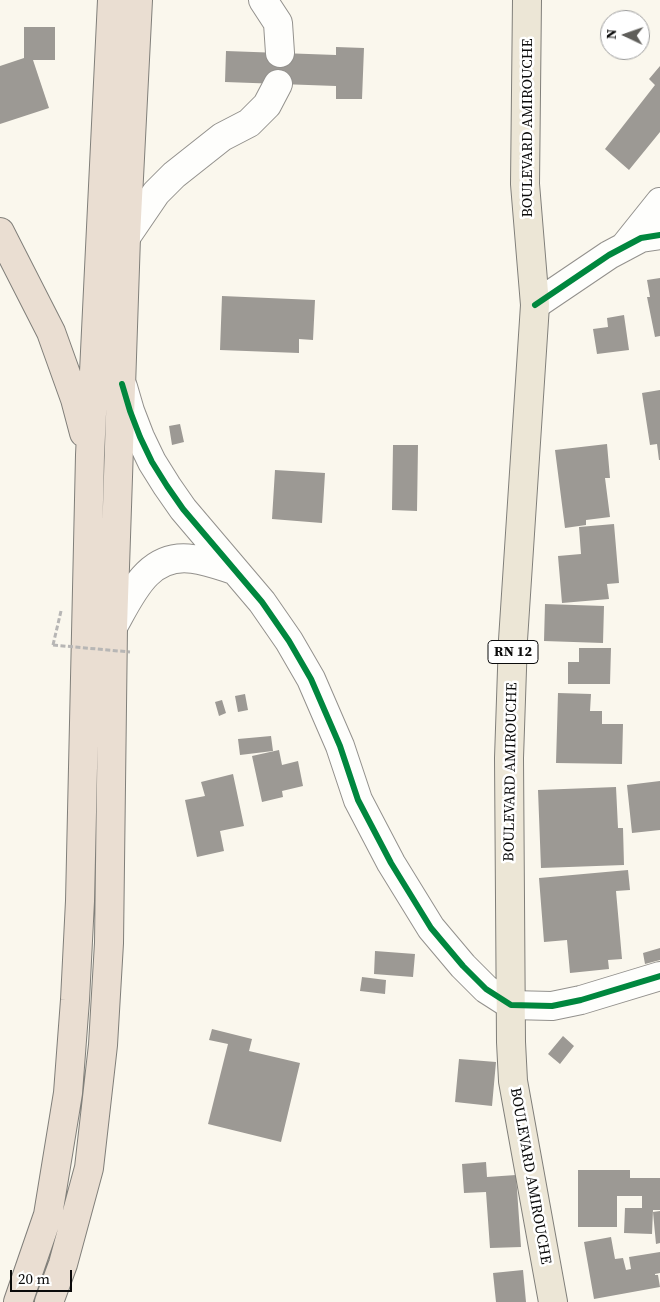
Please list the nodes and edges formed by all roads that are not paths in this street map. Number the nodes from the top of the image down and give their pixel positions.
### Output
1 (112, 0) edge
2 (138, 0) edge
3 (264, 0) edge
4 (527, 0) edge
5 (280, 53) dead end
6 (278, 84) dead end
7 (660, 202) edge
8 (0, 232) edge
9 (660, 235) edge
10 (126, 237) junction
11 (624, 247) junction
12 (535, 305) junction
13 (122, 384) junction
14 (90, 455) junction
15 (234, 570) junction
16 (113, 627) junction
17 (660, 976) edge
18 (511, 1006) junction
19 (18, 1302) edge
20 (49, 1302) edge
21 (553, 1302) edge

1 - 14 highway
2 - 10 highway
3 - 5 street
4 - 12 main road, BOULEVARD AMIROUCHE / RN 12
6 - 10 street
7 - 11 street
8 - 14 highway
9 - 11 street
10 - 13 highway
11 - 12 street
12 - 18 main road, BOULEVARD AMIROUCHE / RN 12
13 - 15 street
13 - 16 highway
14 - 19 highway
15 - 16 street
15 - 18 street
16 - 20 highway
17 - 18 street
18 - 21 main road, BOULEVARD AMIROUCHE / RN 12

